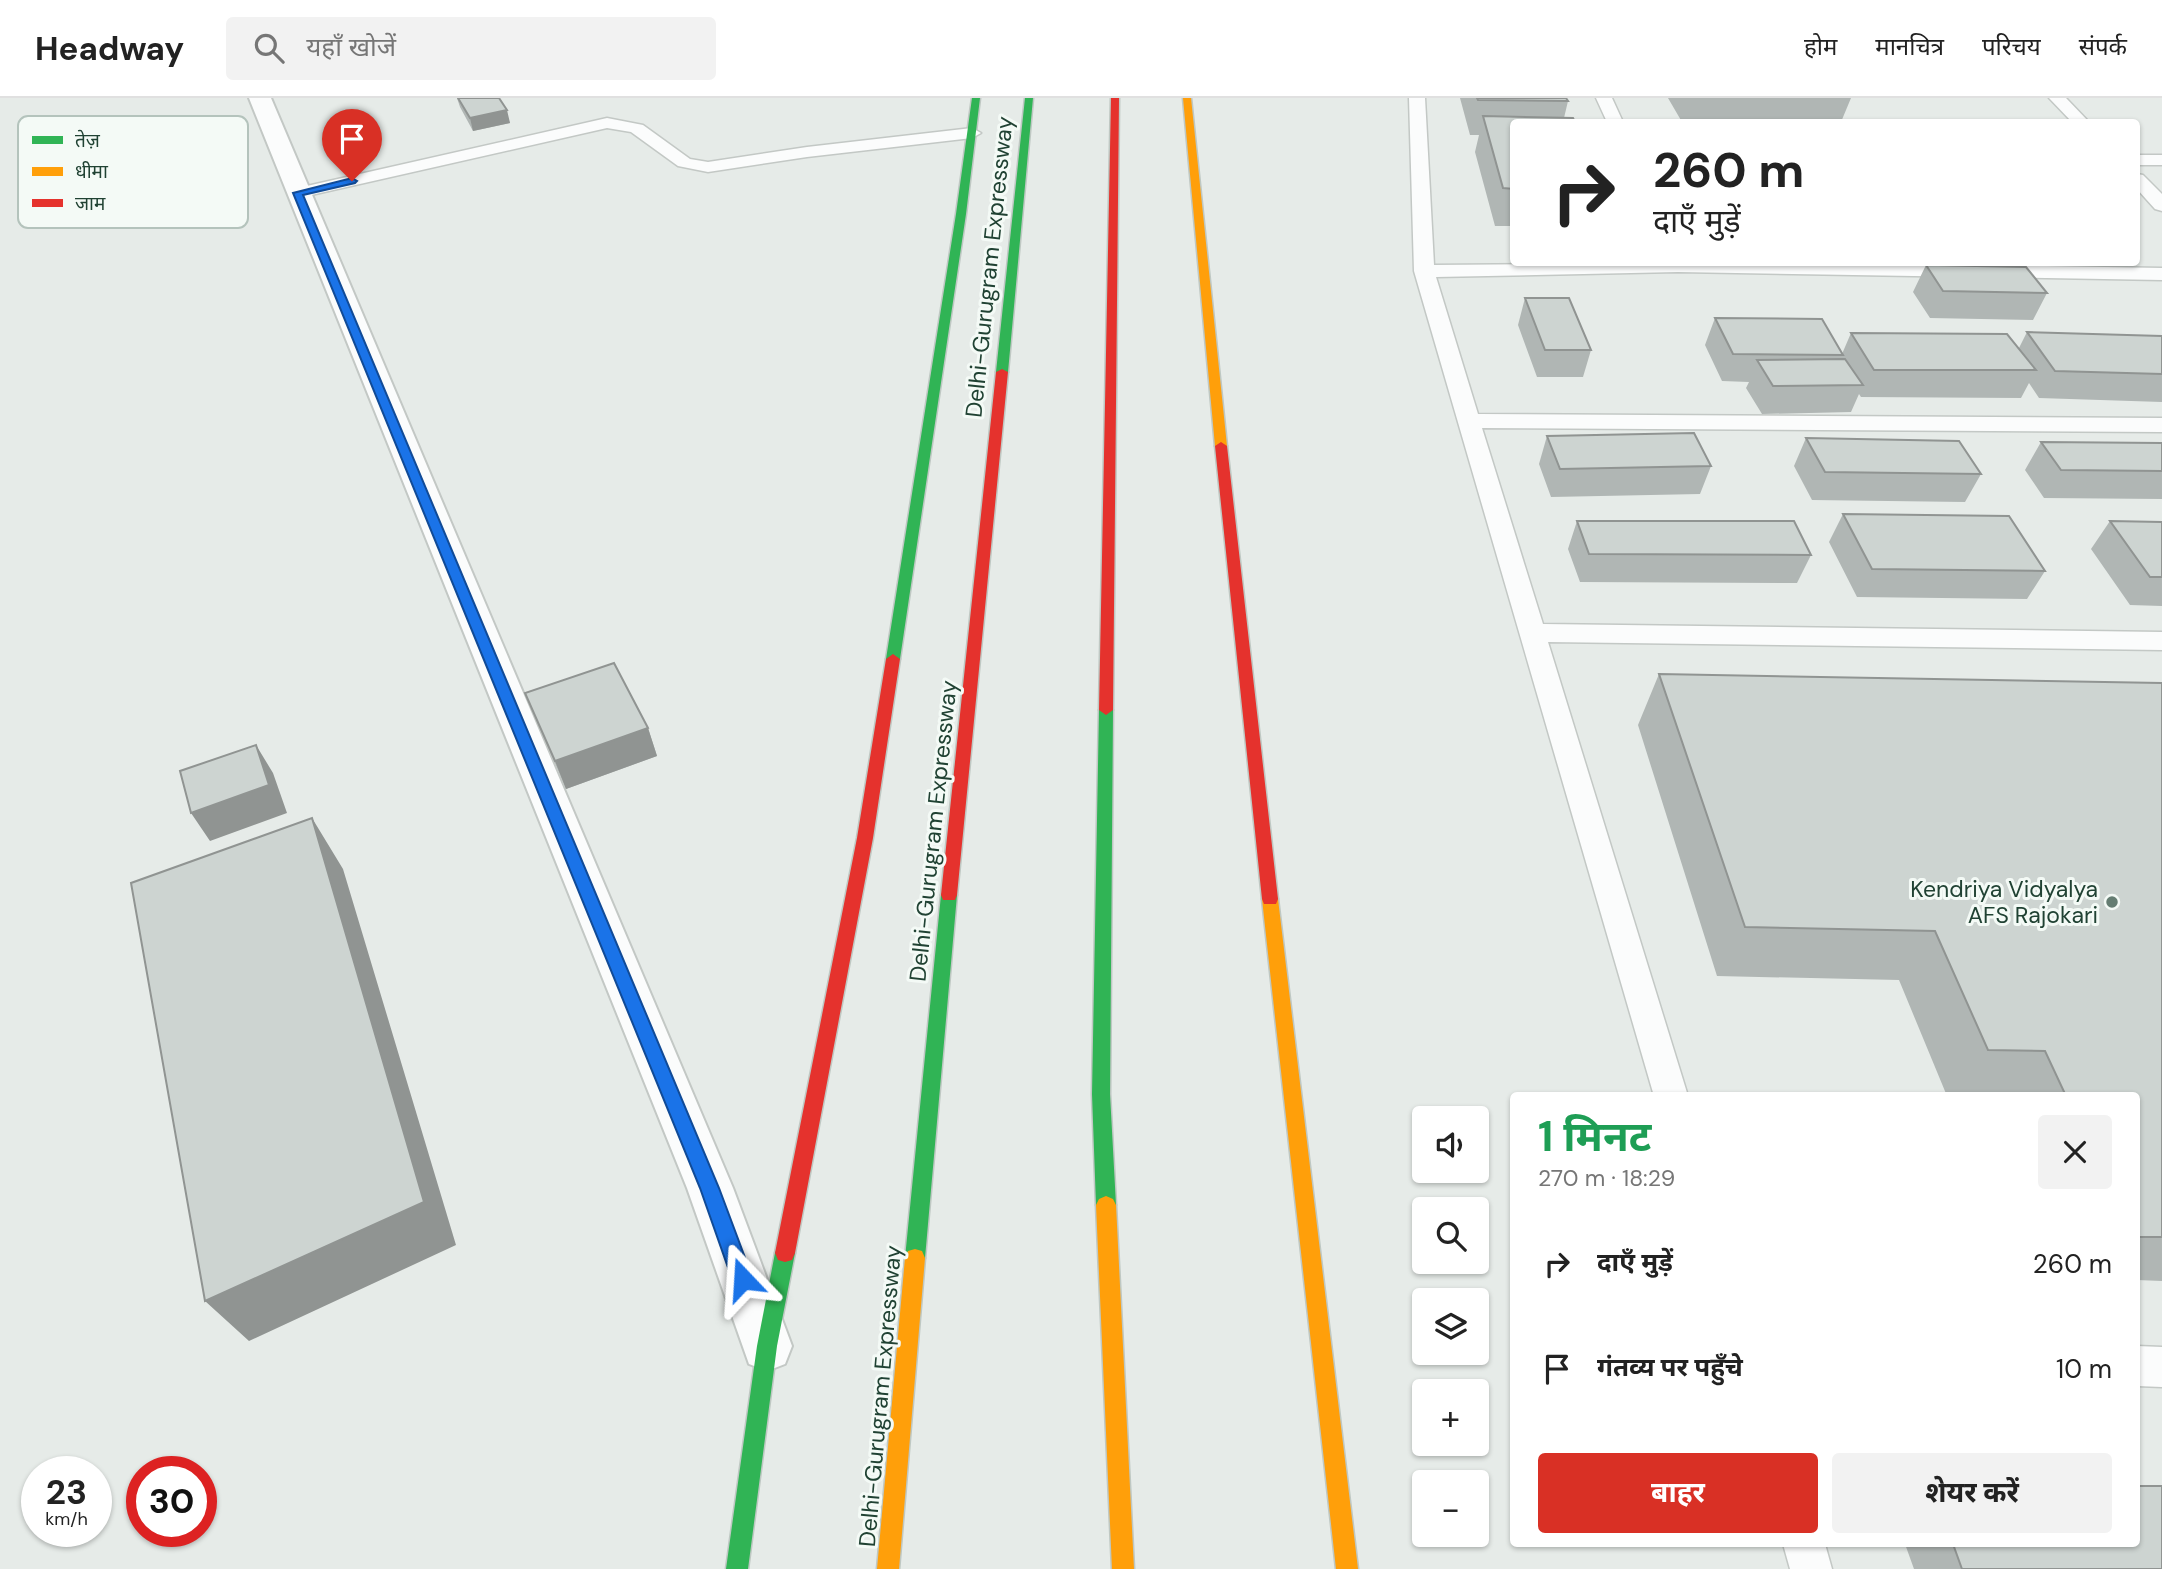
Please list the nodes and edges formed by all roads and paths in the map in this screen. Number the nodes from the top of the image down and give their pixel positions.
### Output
1 (260, 98) edge
2 (976, 98) edge
3 (1029, 98) edge
4 (1115, 98) edge
5 (1187, 98) edge
6 (1417, 98) edge
7 (1604, 98) edge
8 (2057, 98) edge
9 (1614, 119) edge
10 (2078, 119) edge
11 (972, 133) junction
12 (2140, 160) edge
13 (2162, 160) edge
14 (2140, 182) edge
15 (298, 193) junction
16 (2162, 205) edge
17 (1604, 266) edge
18 (1774, 266) edge
19 (1423, 271) junction
20 (2162, 274) edge
21 (1469, 421) junction
22 (2162, 425) edge
23 (1534, 633) junction
24 (2162, 641) edge
25 (1670, 1092) edge
26 (767, 1346) junction
27 (2140, 1366) edge
28 (2162, 1367) edge
29 (1805, 1547) edge
30 (737, 1569) edge
31 (888, 1569) edge
32 (1123, 1569) edge
33 (1347, 1569) edge
34 (1811, 1569) edge

1 - 15 street
2 - 11 main road
3 - 31 main road, Delhi-Gurugram Expressway
4 - 32 main road
5 - 33 main road
6 - 19 lane
7 - 9 lane
8 - 10 lane
11 - 15 lane
11 - 26 main road
12 - 13 lane
14 - 16 lane
15 - 26 street
17 - 19 lane
18 - 20 lane
19 - 21 lane
21 - 22 lane
21 - 23 lane
23 - 24 lane
23 - 25 lane
26 - 30 main road
27 - 28 lane
29 - 34 lane

